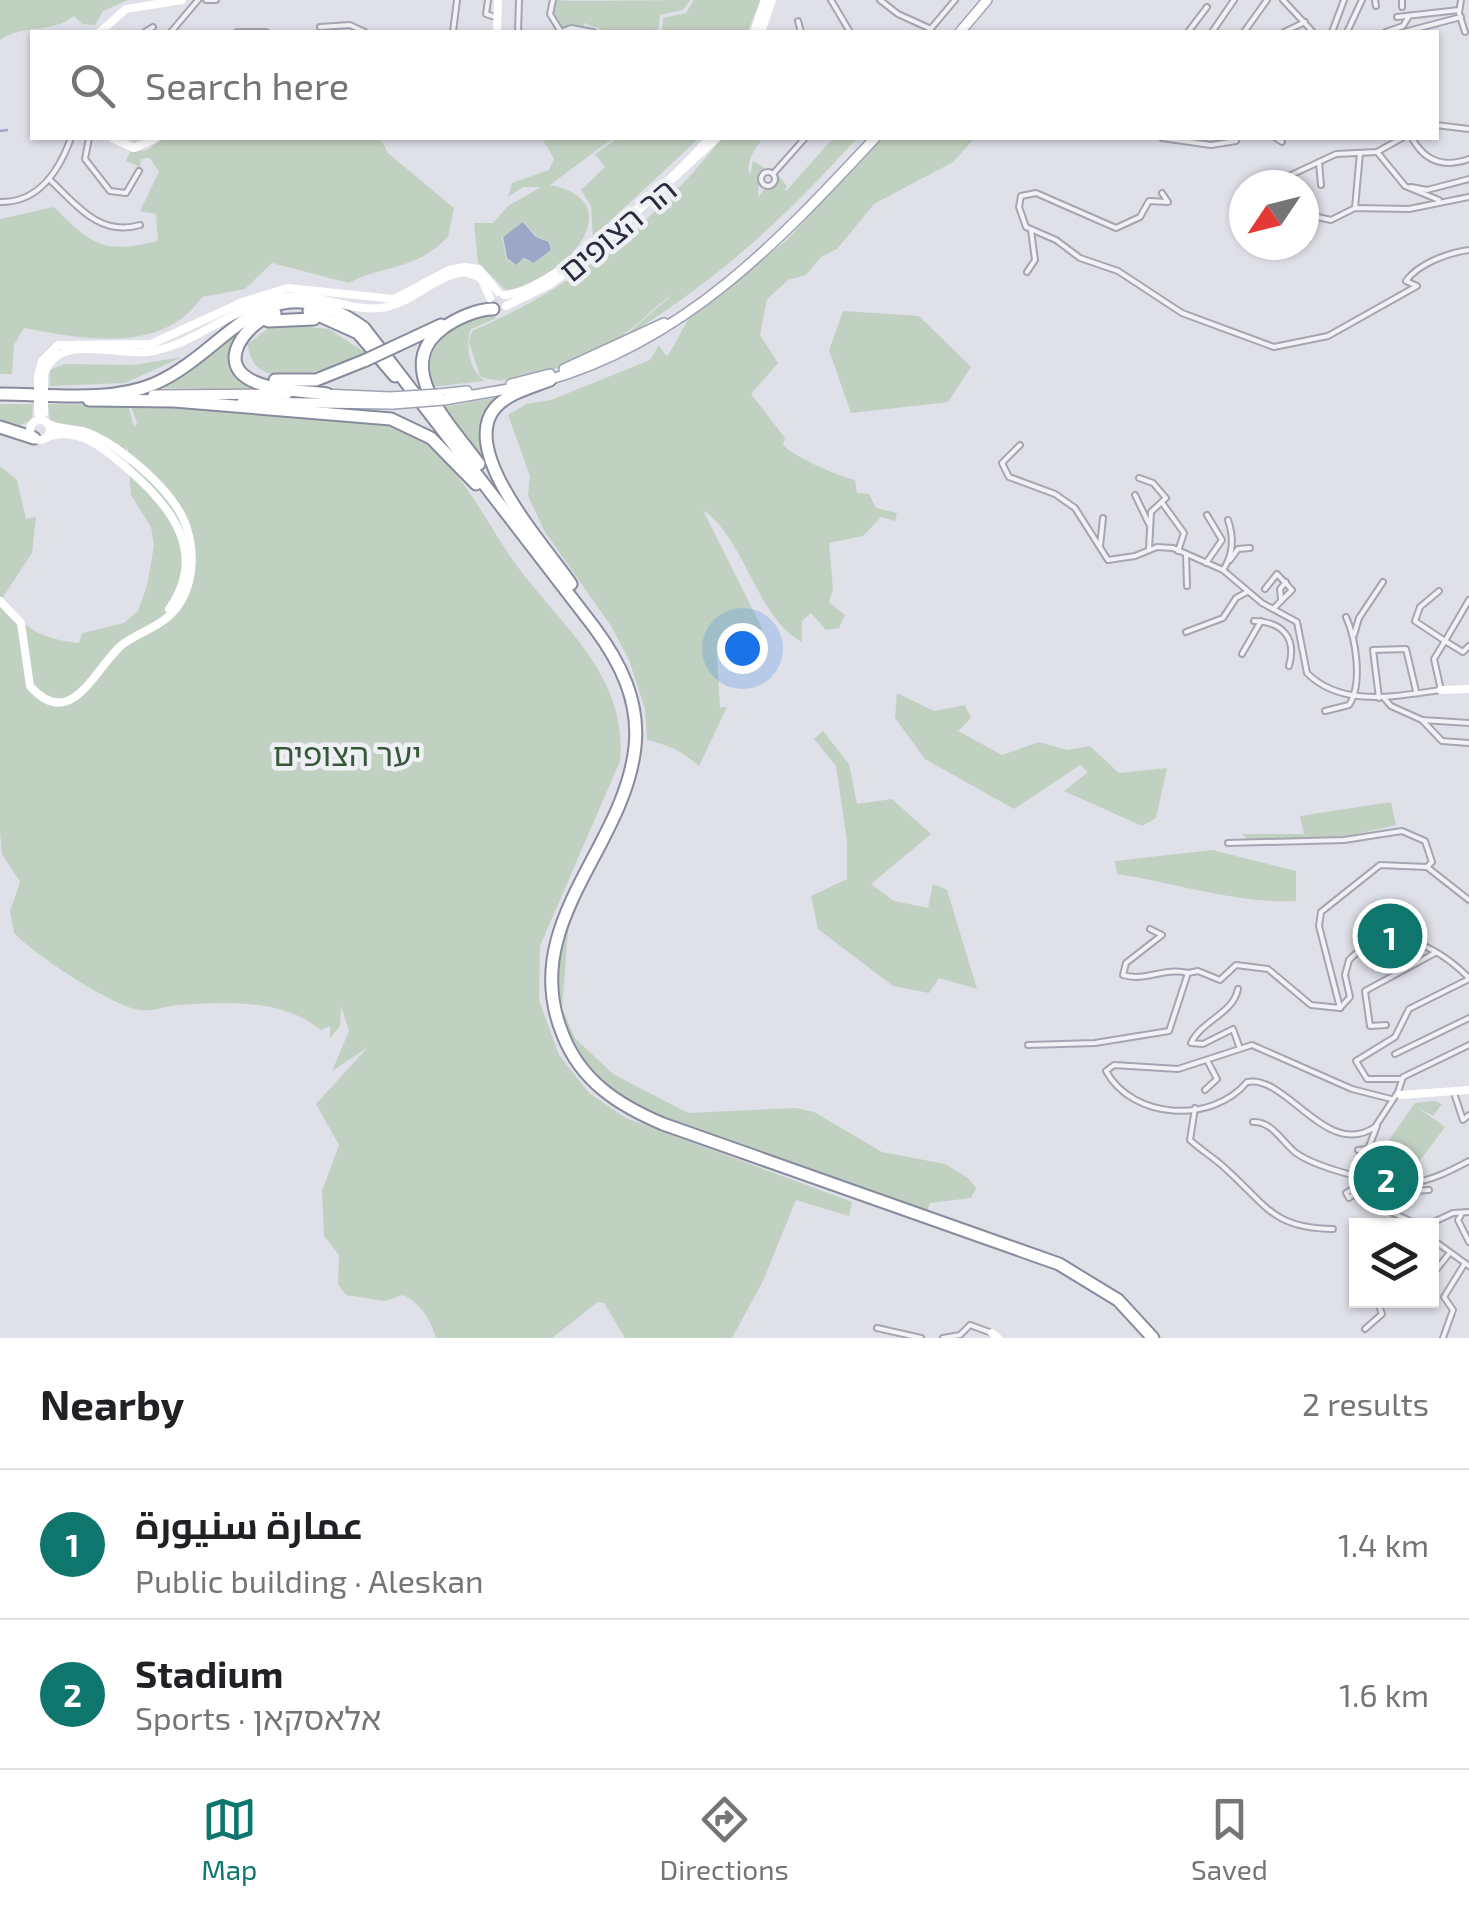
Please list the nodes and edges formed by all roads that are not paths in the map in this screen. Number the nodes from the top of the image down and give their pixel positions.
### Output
1 (182, 0) edge
2 (198, 0) edge
3 (206, 0) edge
4 (216, 0) edge
5 (457, 0) edge
6 (488, 0) edge
7 (498, 0) edge
8 (519, 0) edge
9 (553, 0) edge
10 (769, 0) edge
11 (831, 0) edge
12 (880, 0) edge
13 (955, 0) edge
14 (990, 0) edge
15 (1234, 0) edge
16 (1266, 0) edge
17 (1283, 0) edge
18 (1344, 0) edge
19 (1362, 0) edge
20 (1402, 0) edge
21 (1461, 0) edge
22 (1207, 7) dead end
23 (1402, 7) dead end
24 (1459, 10) junction
25 (1410, 16) junction
26 (1398, 17) dead end
27 (498, 18) junction
28 (1461, 18) junction
29 (798, 21) dead end
30 (1305, 22) junction
31 (320, 26) dead end
32 (153, 27) dead end
33 (102, 30) edge
34 (148, 30) edge
35 (174, 30) edge
36 (361, 30) edge
37 (453, 30) edge
38 (497, 30) edge
39 (518, 30) edge
40 (560, 30) edge
41 (759, 30) edge
42 (800, 30) edge
43 (849, 30) edge
44 (928, 30) edge
45 (931, 30) edge
46 (965, 30) edge
47 (1190, 30) edge
48 (1213, 30) edge
49 (1245, 30) edge
50 (1288, 30) edge
51 (1311, 30) edge
52 (1333, 30) edge
53 (1348, 30) edge
54 (1392, 30) edge
55 (1412, 30) edge
56 (1465, 32) dead end
57 (1439, 125) edge
58 (1469, 128) edge
59 (71, 140) edge
60 (89, 140) edge
61 (116, 140) edge
62 (152, 140) edge
63 (707, 140) edge
64 (715, 140) edge
65 (803, 140) edge
66 (870, 140) edge
67 (870, 140) edge
68 (1178, 140) edge
69 (1235, 140) edge
70 (1279, 140) edge
71 (1398, 140) edge
72 (1414, 140) edge
73 (1282, 142) dead end
74 (1377, 152) junction
75 (1360, 154) junction
76 (1469, 160) edge
77 (1319, 162) junction
78 (1303, 170) edge
79 (140, 171) dead end
80 (773, 174) dead end
81 (1469, 179) edge
82 (48, 180) junction
83 (1320, 185) dead end
84 (1405, 186) junction
85 (1162, 193) dead end
86 (1469, 197) edge
87 (0, 202) edge
88 (1444, 202) junction
89 (1355, 208) junction
90 (1319, 217) edge
91 (140, 225) dead end
92 (1031, 230) junction
93 (1469, 250) edge
94 (1027, 272) dead end
95 (497, 300) junction
96 (371, 357) junction
97 (550, 380) junction
98 (326, 394) junction
99 (82, 395) junction
100 (0, 397) edge
101 (441, 397) junction
102 (391, 400) junction
103 (174, 401) junction
104 (40, 419) junction
105 (0, 427) edge
106 (40, 437) junction
107 (1020, 444) dead end
108 (1140, 478) dead end
109 (480, 488) junction
110 (1135, 495) dead end
111 (1163, 504) junction
112 (1207, 515) dead end
113 (1102, 518) dead end
114 (1228, 520) dead end
115 (1149, 524) junction
116 (1100, 546) junction
117 (1250, 548) dead end
118 (1148, 549) junction
119 (1178, 551) junction
120 (1186, 554) junction
121 (1230, 560) junction
122 (1206, 563) junction
123 (1223, 570) junction
124 (1286, 582) junction
125 (1383, 582) dead end
126 (1186, 586) dead end
127 (1265, 589) dead end
128 (1439, 591) dead end
129 (1247, 592) junction
130 (1281, 598) junction
131 (1469, 600) edge
132 (0, 601) edge
133 (1273, 609) junction
134 (590, 612) junction
135 (1346, 617) dead end
136 (1254, 620) dead end
137 (1261, 622) junction
138 (1300, 629) junction
139 (148, 630) junction
140 (1186, 632) dead end
141 (1354, 636) junction
142 (1292, 641) junction
143 (1445, 641) junction
144 (1469, 646) edge
145 (1242, 654) dead end
146 (1289, 666) dead end
147 (1469, 688) edge
148 (1440, 690) junction
149 (1416, 693) junction
150 (1355, 694) junction
151 (1381, 698) junction
152 (1325, 712) dead end
153 (1422, 720) junction
154 (1469, 722) edge
155 (1469, 743) edge
156 (1228, 842) dead end
157 (1427, 867) junction
158 (581, 876) junction
159 (1469, 900) edge
160 (1150, 929) dead end
161 (1436, 954) junction
162 (1188, 972) junction
163 (1469, 979) edge
164 (1238, 990) dead end
165 (1340, 1008) junction
166 (1469, 1018) edge
167 (1386, 1025) dead end
168 (1028, 1044) dead end
169 (1469, 1045) edge
170 (1240, 1046) junction
171 (1395, 1054) dead end
172 (1208, 1062) junction
173 (1400, 1079) junction
174 (1452, 1088) junction
175 (1205, 1090) dead end
176 (1469, 1090) edge
177 (1400, 1094) junction
178 (1380, 1095) junction
179 (1391, 1100) junction
180 (1195, 1108) junction
181 (1469, 1115) edge
182 (1253, 1122) dead end
183 (1377, 1126) junction
184 (1358, 1150) dead end
185 (1469, 1162) edge
186 (1380, 1179) junction
187 (1392, 1182) junction
188 (1429, 1190) dead end
189 (1354, 1196) dead end
190 (1390, 1202) junction
191 (1376, 1206) junction
192 (1388, 1212) junction
193 (1462, 1212) junction
194 (1469, 1212) edge
195 (1403, 1218) edge
196 (1439, 1220) edge
197 (1334, 1228) dead end
198 (1469, 1242) edge
199 (1439, 1246) edge
200 (1448, 1255) junction
201 (1467, 1264) edge
202 (1439, 1267) edge
203 (1380, 1308) edge
204 (878, 1328) dead end
205 (1365, 1329) dead end
206 (992, 1336) edge
207 (921, 1338) edge
208 (943, 1338) edge
209 (1149, 1338) edge
210 (1443, 1338) edge

1 - 33 main road
2 - 35 street
3 - 4 street
5 - 37 street
6 - 27 street
7 - 27 main road
8 - 39 street
9 - 40 street
10 - 41 main road
11 - 43 street
12 - 44 street
13 - 45 street
14 - 46 main road
15 - 48 street
16 - 49 street
17 - 30 street
18 - 52 street
19 - 53 street
20 - 23 street
21 - 24 street
22 - 47 street
24 - 25 street
24 - 28 street
25 - 26 street
25 - 54 street
27 - 38 main road
28 - 55 street
28 - 56 street
29 - 42 street
30 - 50 street
30 - 51 street
31 - 36 street
32 - 34 street
57 - 58 street
59 - 82 street
60 - 79 street
61 - 62 main road
63 - 95 main road, הר הצופים
64 - 95 main road, הר הצופים
65 - 80 street
66 - 97 main road
67 - 101 main road
68 - 69 street
70 - 73 street
71 - 74 street
72 - 76 street
74 - 75 street
74 - 84 street
75 - 77 street
75 - 89 street
77 - 78 street
77 - 83 street
81 - 84 street
82 - 87 street
82 - 91 street
84 - 88 street
85 - 92 street
86 - 88 street
88 - 89 street
89 - 90 street
92 - 93 street
92 - 94 street
95 - 96 highway, bridge
95 - 104 main road, bridge
95 - 134 highway
96 - 96 highway
96 - 98 highway
96 - 109 highway
97 - 101 main road
97 - 134 highway
98 - 99 main road
98 - 102 main road
99 - 100 highway
99 - 158 highway
100 - 103 highway
101 - 102 main road, bridge
102 - 103 main road
103 - 109 highway
104 - 105 highway
104 - 106 main road
104 - 106 main road
104 - 139 main road
105 - 106 highway
106 - 139 main road
107 - 116 street
108 - 111 street
109 - 209 highway
110 - 115 street
111 - 115 street
111 - 119 street
112 - 122 street
113 - 116 street
114 - 121 street
115 - 118 street
116 - 118 street
117 - 121 street
118 - 119 street
119 - 120 street
120 - 122 street
120 - 126 street
121 - 123 street
122 - 123 street
123 - 129 street
124 - 127 street
124 - 130 street
124 - 130 street
125 - 141 street
128 - 143 street
129 - 133 street
129 - 140 street
130 - 133 street
131 - 143 street
132 - 139 main road
133 - 138 street
134 - 158 highway
135 - 141 street
136 - 137 street
137 - 142 street
137 - 145 street
138 - 142 street
138 - 150 street
141 - 150 street
142 - 146 street
143 - 144 street
143 - 148 street
147 - 148 main road
148 - 149 street
149 - 151 street
149 - 151 street
150 - 151 street
150 - 152 street
151 - 153 street
153 - 154 street
153 - 155 street
156 - 157 street
157 - 159 street
157 - 165 street
158 - 209 highway
160 - 162 street
161 - 163 street
161 - 165 street
161 - 167 street
162 - 165 street
162 - 168 street
163 - 173 street
164 - 170 street
166 - 171 street
169 - 173 street
170 - 172 street
170 - 178 street
172 - 175 street
172 - 180 street
173 - 177 street
174 - 176 main road
174 - 177 main road
174 - 181 street
177 - 178 street
177 - 179 street
178 - 179 street
179 - 183 street
180 - 183 street
180 - 197 street
182 - 186 street
183 - 184 street
185 - 187 street
186 - 187 street
186 - 191 street
187 - 190 street
188 - 190 street
189 - 191 street
190 - 192 street
191 - 192 street
192 - 195 street
193 - 194 street
193 - 196 street
193 - 198 street
199 - 200 street
200 - 201 street
200 - 202 street
201 - 210 street
203 - 205 street
204 - 207 street
206 - 208 street

